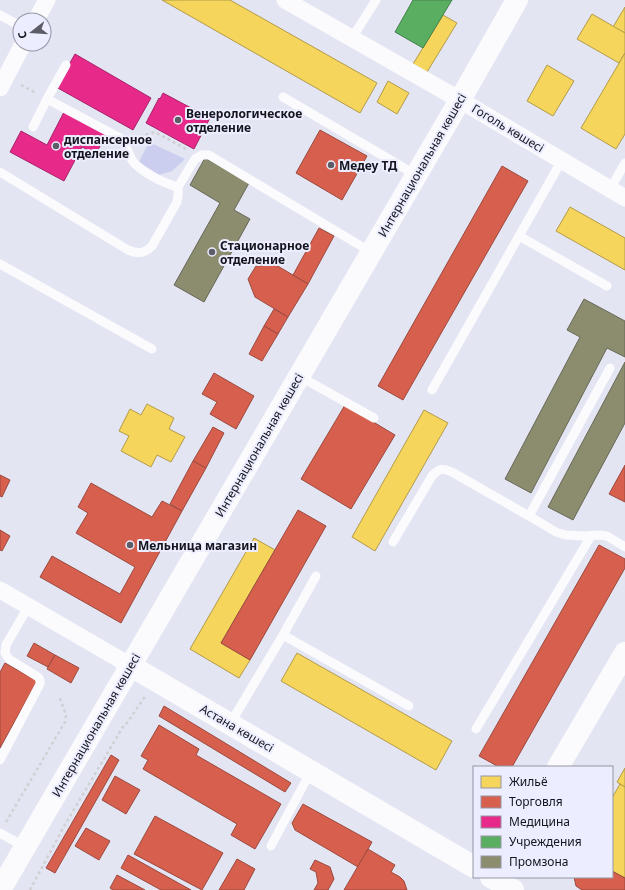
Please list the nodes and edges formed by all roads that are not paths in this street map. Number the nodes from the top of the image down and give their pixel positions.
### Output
1 (47, 0) edge
2 (285, 0) edge
3 (376, 0) edge
4 (517, 0) edge
5 (40, 12) edge
6 (0, 15) edge
7 (12, 22) edge
8 (352, 38) junction
9 (19, 52) edge
10 (66, 65) dead end
11 (3, 83) edge
12 (283, 97) dead end
13 (47, 99) junction
14 (460, 100) junction
15 (34, 127) dead end
16 (562, 160) junction
17 (625, 163) edge
18 (0, 172) edge
19 (416, 175) junction
20 (178, 187) junction
21 (610, 189) junction
22 (625, 198) edge
23 (519, 236) junction
24 (371, 252) junction
25 (0, 264) edge
26 (607, 286) dead end
27 (152, 349) dead end
28 (610, 368) dead end
29 (299, 376) junction
30 (432, 390) dead end
31 (374, 418) dead end
32 (529, 516) junction
33 (591, 536) junction
34 (393, 542) dead end
35 (625, 547) edge
36 (316, 576) dead end
37 (0, 590) edge
38 (28, 607) junction
39 (283, 634) junction
40 (625, 653) edge
41 (131, 666) junction
42 (409, 706) dead end
43 (230, 724) junction
44 (476, 729) dead end
45 (0, 760) edge
46 (559, 766) edge
47 (311, 771) junction
48 (2, 830) edge
49 (270, 846) dead end
50 (25, 847) junction
51 (473, 866) edge
52 (491, 881) edge
53 (0, 890) edge
54 (513, 890) edge

1 - 5 street
2 - 8 street, Гоголь көшесі
3 - 8 lane
4 - 14 main road, Интернациональная көшесі
6 - 7 lane
8 - 14 street, Гоголь көшесі
9 - 11 street
10 - 13 lane
12 - 19 lane
13 - 15 lane
13 - 20 lane
14 - 16 street, Гоголь көшесі
14 - 19 main road, Интернациональная көшесі
16 - 21 street, Гоголь көшесі
16 - 23 lane
17 - 21 lane
18 - 20 lane
19 - 24 main road, Интернациональная көшесі
20 - 24 lane
21 - 22 street, Гоголь көшесі
23 - 26 lane
23 - 30 lane
24 - 29 main road, Интернациональная көшесі
25 - 27 lane
28 - 32 lane
29 - 31 lane
29 - 41 main road, Интернациональная көшесі
32 - 33 lane
32 - 34 lane
33 - 35 lane
33 - 44 lane
36 - 39 lane
37 - 38 street, Астана көшесі
38 - 41 street, Астана көшесі
38 - 45 lane
39 - 42 lane
39 - 43 lane
40 - 46 main road
41 - 43 main road, Астана көшесі
41 - 50 main road, Интернациональная көшесі
43 - 47 main road, Астана көшесі
47 - 49 lane
47 - 51 main road, Астана көшесі
48 - 50 lane
50 - 53 main road, Интернациональная көшесі
52 - 54 main road

